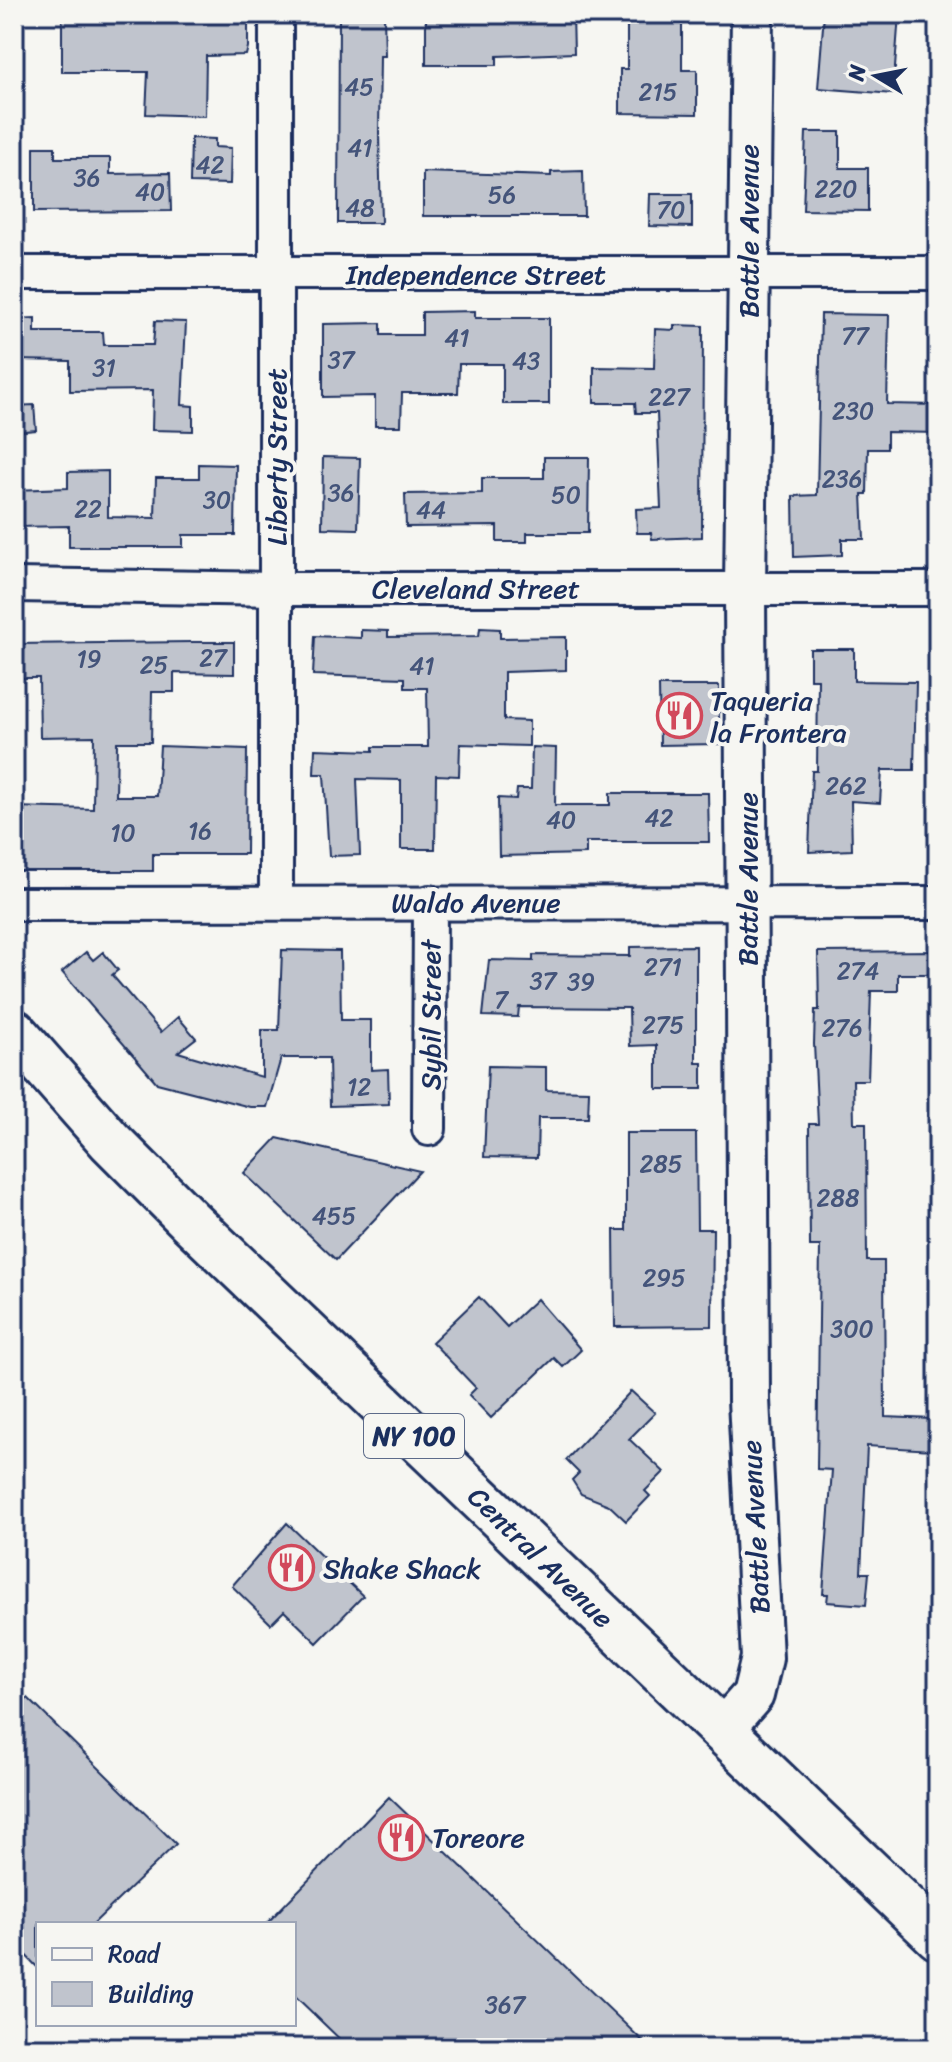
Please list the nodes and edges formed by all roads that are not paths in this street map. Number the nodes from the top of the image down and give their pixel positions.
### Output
1 (276, 14) edge
2 (752, 14) edge
3 (14, 273) edge
4 (276, 273) junction
5 (938, 273) edge
6 (748, 275) junction
7 (14, 585) edge
8 (745, 587) junction
9 (276, 589) junction
10 (938, 589) edge
11 (276, 901) junction
12 (430, 902) junction
13 (747, 902) junction
14 (938, 903) edge
15 (14, 904) edge
16 (14, 1032) edge
17 (429, 1129) dead end
18 (722, 1730) junction
19 (938, 1937) edge

1 - 4 street, Liberty Street
2 - 6 street, Battle Avenue
3 - 4 street, Independence Street
4 - 6 street, Independence Street
4 - 9 street, Liberty Street
5 - 6 street, Independence Street
6 - 8 street, Battle Avenue
7 - 9 street, Cleveland Street
8 - 9 street, Cleveland Street
8 - 10 street, Cleveland Street
8 - 13 street, Battle Avenue
9 - 11 street, Liberty Street
11 - 12 street, Waldo Avenue
11 - 15 street, Waldo Avenue
12 - 13 street, Waldo Avenue
12 - 17 street, Sybil Street
13 - 14 street, Waldo Avenue
13 - 18 street, Battle Avenue
16 - 18 main road, Central Avenue / NY 100
18 - 19 main road, Central Avenue / NY 100

